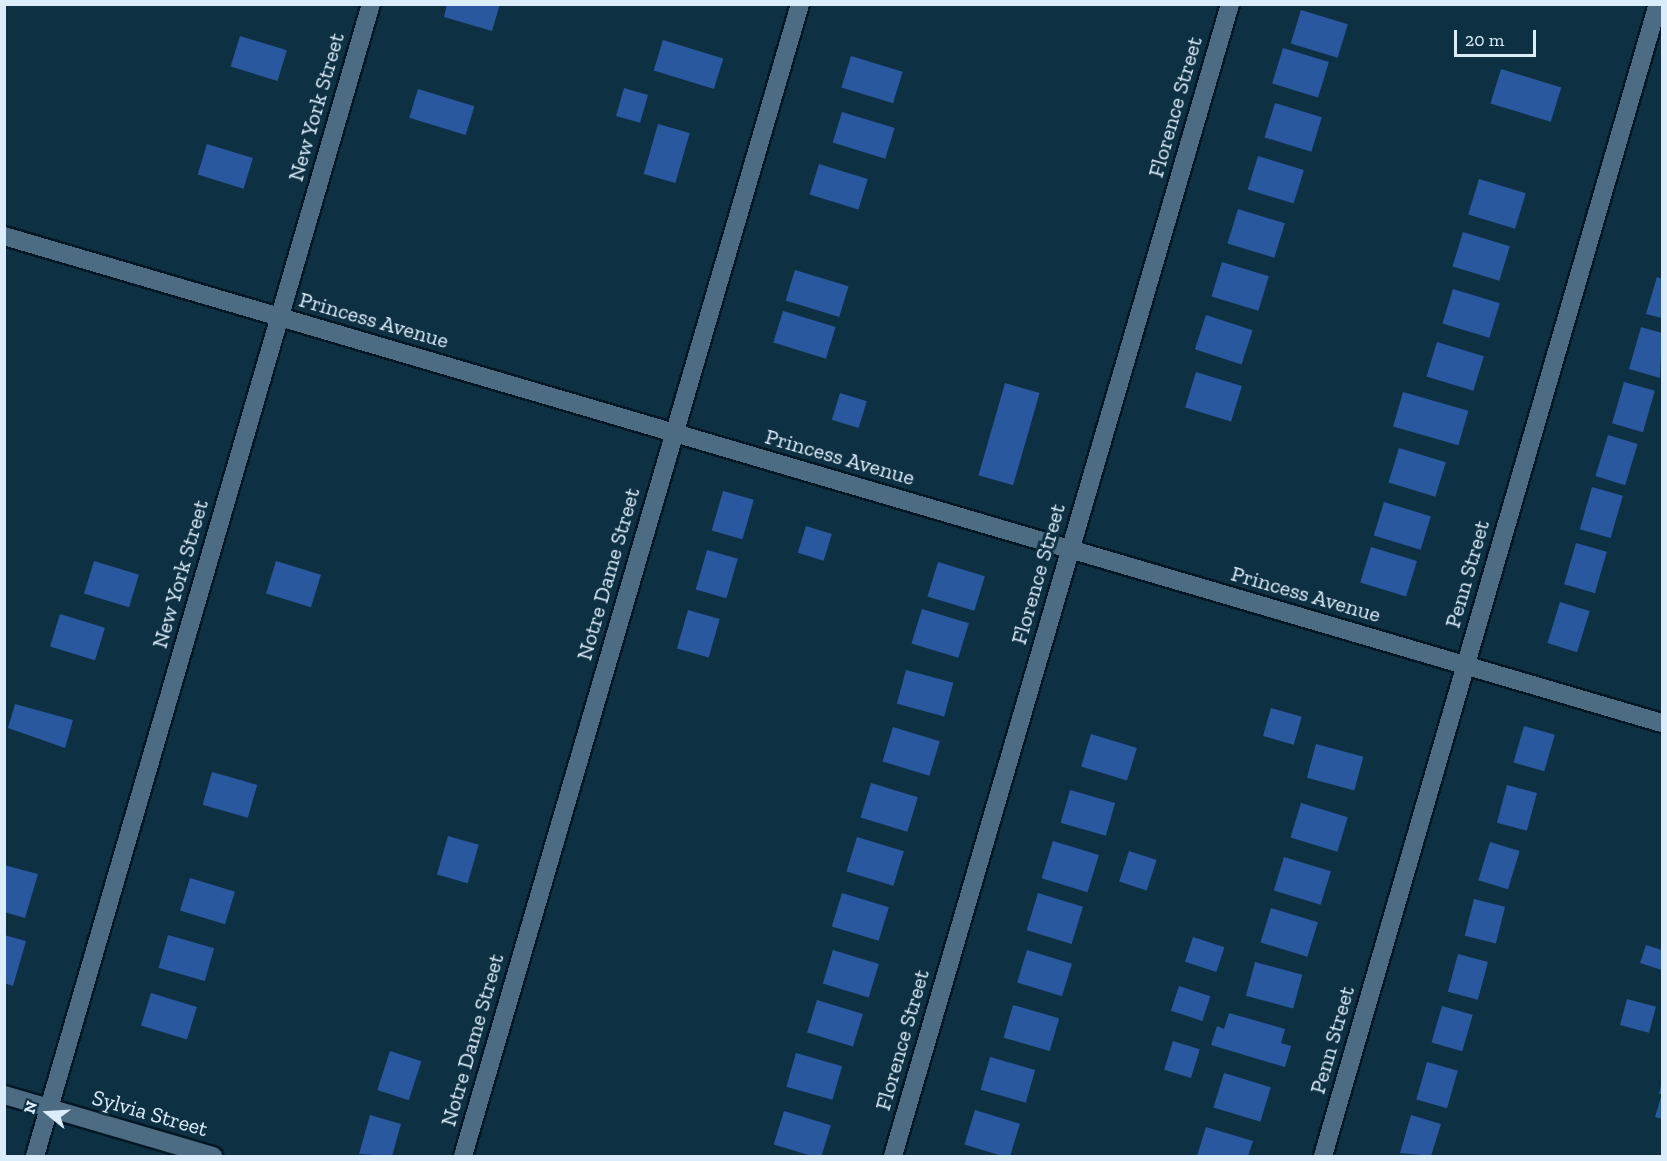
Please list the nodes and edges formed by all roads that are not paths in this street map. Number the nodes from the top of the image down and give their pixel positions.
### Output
1 (371, 4) edge
2 (800, 4) edge
3 (1230, 4) edge
4 (1658, 4) edge
5 (4, 236) edge
6 (280, 317) junction
7 (674, 434) junction
8 (1071, 550) junction
9 (1466, 666) junction
10 (1662, 723) edge
11 (4, 1095) edge
12 (49, 1108) junction
13 (35, 1156) edge
14 (213, 1156) edge
15 (463, 1156) edge
16 (893, 1156) edge
17 (1323, 1156) edge

1 - 6 street, New York Street
2 - 7 street, Notre Dame Street
3 - 8 street, Florence Street
4 - 9 street, Penn Street
5 - 6 street, Princess Avenue
6 - 7 street, Princess Avenue
6 - 12 street, New York Street
7 - 8 street, Princess Avenue
7 - 15 street, Notre Dame Street
8 - 9 street, Princess Avenue
8 - 16 street, Florence Street
9 - 10 street, Princess Avenue
9 - 17 street, Penn Street
11 - 12 street, Sylvia Street
12 - 13 street, New York Street
12 - 14 street, Sylvia Street

